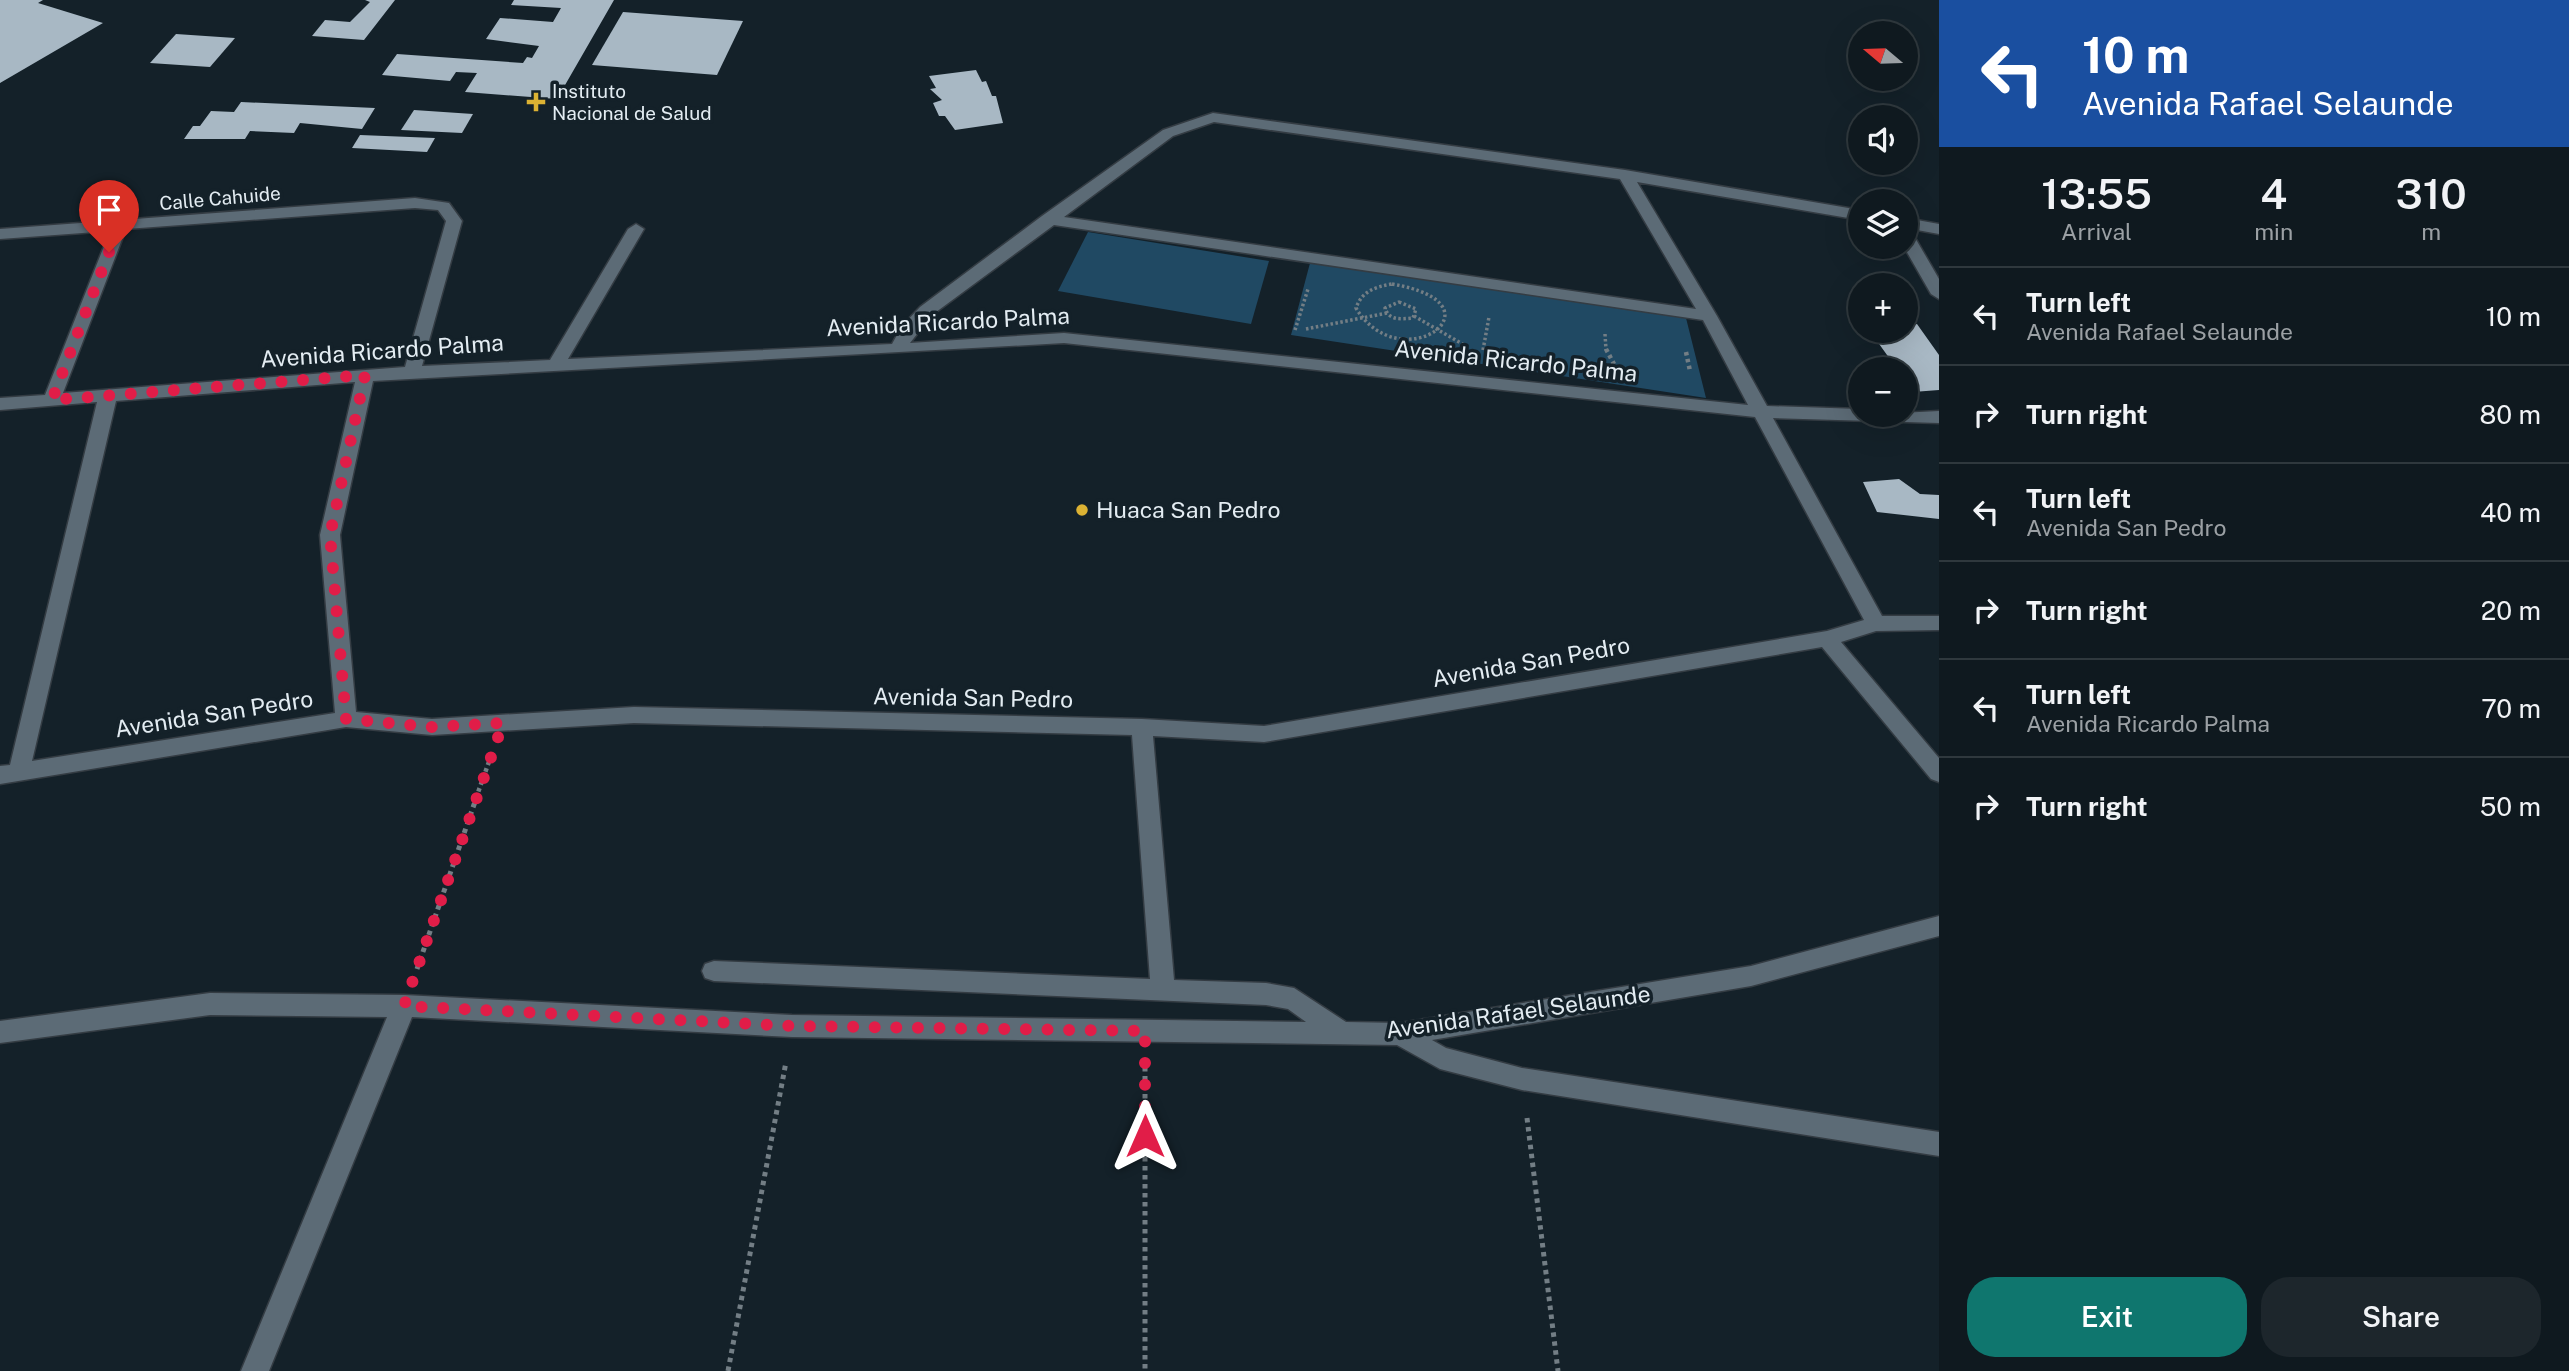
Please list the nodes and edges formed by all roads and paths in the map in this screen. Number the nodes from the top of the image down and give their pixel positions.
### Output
1 (1625, 175) junction
2 (1848, 213) edge
3 (1048, 219) junction
4 (1918, 225) edge
5 (119, 227) junction
6 (636, 229) dead end
7 (1939, 229) edge
8 (0, 234) edge
9 (1918, 257) edge
10 (1383, 278) dead end
11 (1311, 280) dead end
12 (1411, 282) dead end
13 (1939, 293) edge
14 (1491, 307) dead end
15 (1387, 313) junction
16 (1414, 316) junction
17 (1709, 316) junction
18 (1359, 317) junction
19 (1603, 329) dead end
20 (1439, 330) junction
21 (898, 349) junction
22 (1471, 349) dead end
23 (1686, 349) dead end
24 (1481, 356) dead end
25 (556, 365) junction
26 (1619, 368) dead end
27 (412, 372) junction
28 (365, 375) junction
29 (1692, 380) dead end
30 (108, 396) junction
31 (52, 400) junction
32 (0, 404) edge
33 (1760, 412) junction
34 (1939, 417) edge
35 (1939, 623) edge
36 (1876, 624) junction
37 (1828, 639) junction
38 (346, 719) junction
39 (503, 723) junction
40 (1142, 727) junction
41 (1939, 773) edge
42 (10, 774) edge
43 (1939, 926) edge
44 (714, 971) dead end
45 (1163, 989) junction
46 (404, 1006) junction
47 (792, 1026) junction
48 (1145, 1031) junction
49 (0, 1032) edge
50 (1341, 1033) junction
51 (1400, 1034) junction
52 (1522, 1079) junction
53 (1939, 1144) edge
54 (255, 1371) edge
55 (728, 1371) edge
56 (1145, 1371) edge
57 (1558, 1371) edge

1 - 2 street
1 - 3 street
1 - 17 street
3 - 17 street
3 - 21 street
4 - 7 street
5 - 8 street, Calle Cahuide
5 - 27 street, Calle Cahuide
5 - 31 street
6 - 25 street
9 - 13 street
10 - 12 path
11 - 18 path
14 - 24 path
15 - 16 path
15 - 16 path
15 - 18 path
16 - 20 path
17 - 33 street
18 - 20 path
18 - 20 path
19 - 26 path
20 - 22 path
21 - 25 street, Avenida Ricardo Palma
21 - 33 street, Avenida Ricardo Palma
23 - 29 path
25 - 27 street, Avenida Ricardo Palma
27 - 28 street, Avenida Ricardo Palma
28 - 30 street, Avenida Ricardo Palma
28 - 38 street
30 - 31 street, Avenida Ricardo Palma
30 - 42 street
31 - 32 street, Avenida Ricardo Palma
33 - 34 street, Avenida Ricardo Palma
33 - 36 street
35 - 36 street, Avenida San Pedro
36 - 37 street, Avenida San Pedro
37 - 40 street, Avenida San Pedro
37 - 41 street
38 - 39 street, Avenida San Pedro
38 - 42 street, Avenida San Pedro
39 - 40 street, Avenida San Pedro
39 - 46 path
40 - 45 street
43 - 51 street, Avenida Rafael Selaunde
44 - 45 street
45 - 50 street
46 - 47 street, Avenida Rafael Selaunde
46 - 49 street, Avenida Rafael Selaunde
46 - 54 street
47 - 48 street, Avenida Rafael Selaunde
47 - 55 path
48 - 50 street, Avenida Rafael Selaunde
48 - 56 path
50 - 51 street, Avenida Rafael Selaunde
51 - 52 street
52 - 53 street
52 - 57 path

